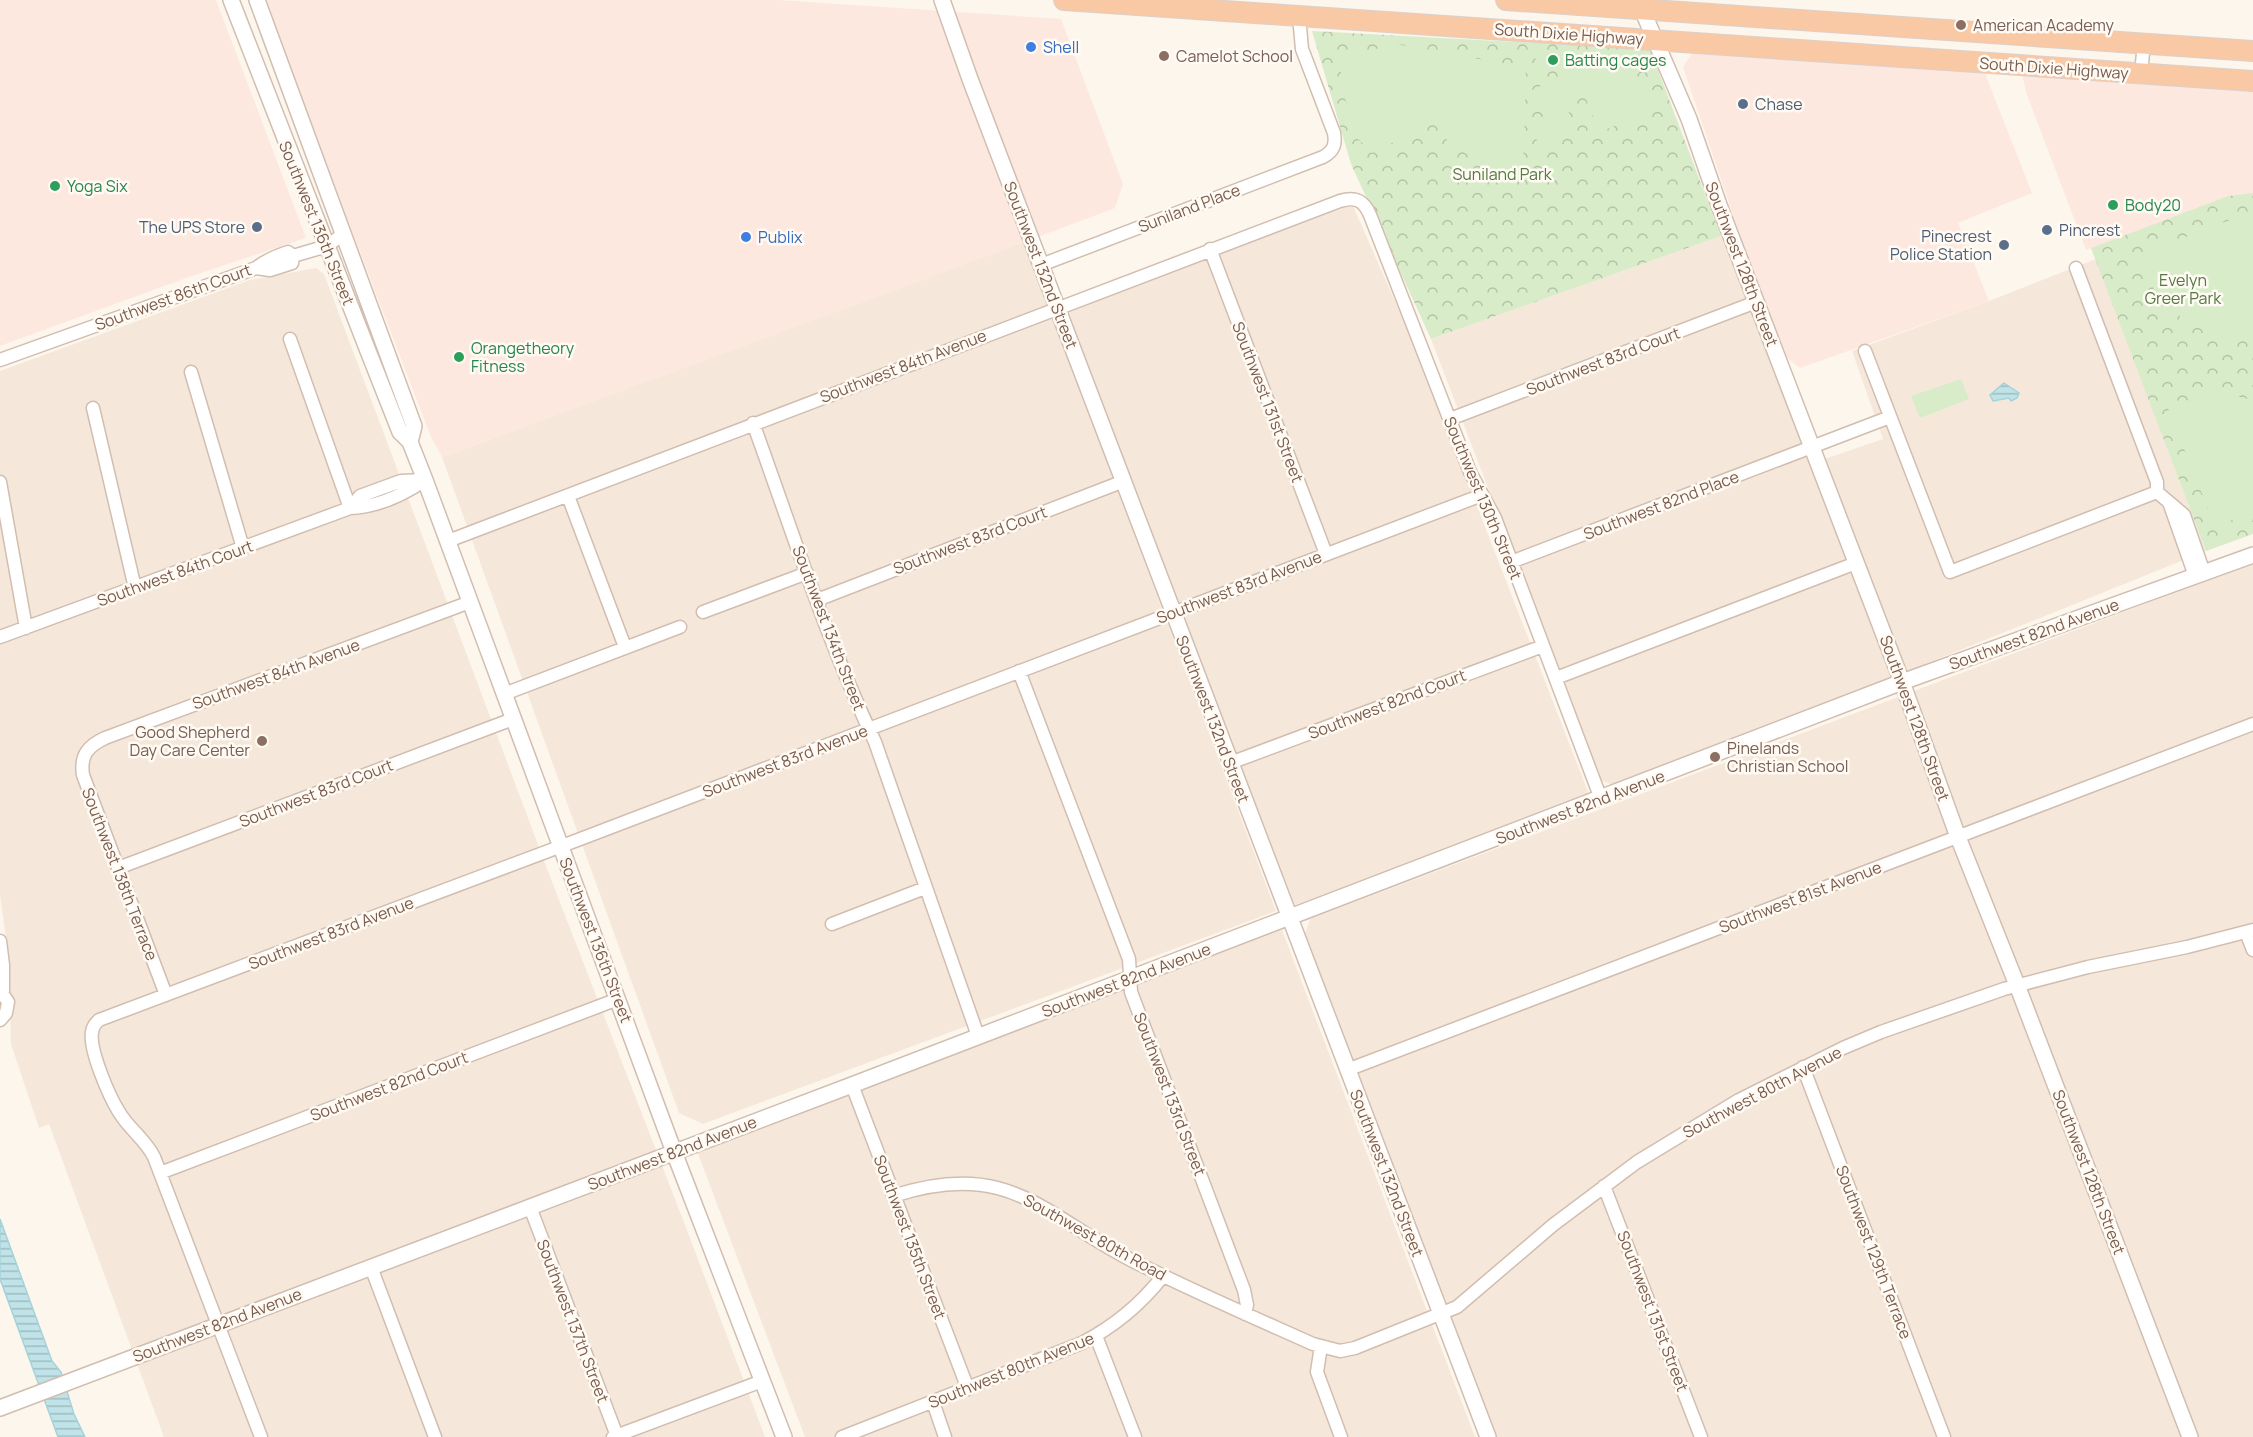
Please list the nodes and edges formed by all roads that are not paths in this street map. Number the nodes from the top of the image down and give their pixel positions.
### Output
1 (231, 0) edge
2 (257, 0) edge
3 (942, 0) edge
4 (1064, 0) edge
5 (1506, 0) edge
6 (1640, 5) edge
7 (1299, 8) edge
8 (1899, 27) junction
9 (1656, 40) junction
10 (2144, 43) junction
11 (2253, 51) edge
12 (1897, 57) junction
13 (2141, 73) junction
14 (2253, 81) edge
15 (1360, 201) joint
16 (342, 235) junction
17 (327, 246) junction
18 (1210, 249) junction
19 (1041, 265) junction
20 (2076, 268) dead end
21 (1756, 302) junction
22 (1057, 308) junction
23 (290, 339) dead end
24 (1865, 351) dead end
25 (0, 360) edge
26 (191, 372) dead end
27 (93, 408) dead end
28 (1890, 417) junction
29 (1450, 419) junction
30 (753, 423) junction
31 (410, 442) junction
32 (1811, 447) junction
33 (425, 480) junction
34 (1124, 481) junction
35 (0, 482) edge
36 (2157, 492) junction
37 (1482, 495) junction
38 (568, 496) junction
39 (350, 508) junction
40 (448, 541) junction
41 (243, 548) junction
42 (1326, 554) junction
43 (2253, 555) edge
44 (1511, 562) junction
45 (1856, 563) junction
46 (807, 573) junction
47 (2200, 574) junction
48 (135, 588) junction
49 (816, 600) junction
50 (470, 602) junction
51 (703, 612) dead end
52 (1173, 613) junction
53 (680, 627) dead end
54 (26, 628) junction
55 (0, 637) edge
56 (1543, 646) junction
57 (625, 647) junction
58 (1019, 671) junction
59 (1556, 678) junction
60 (1902, 682) junction
61 (504, 694) junction
62 (513, 719) junction
63 (2253, 724) edge
64 (869, 729) junction
65 (85, 752) joint
66 (1230, 763) junction
67 (1601, 799) junction
68 (1959, 837) junction
69 (561, 847) junction
70 (118, 868) junction
71 (925, 888) junction
72 (1289, 917) junction
73 (832, 924) dead end
74 (2250, 931) edge
75 (0, 941) edge
76 (2253, 950) edge
77 (1130, 978) junction
78 (2017, 985) junction
79 (1, 990) edge
80 (166, 995) junction
81 (618, 999) junction
82 (0, 1020) edge
83 (978, 1036) junction
84 (1803, 1067) junction
85 (1347, 1070) junction
86 (852, 1085) junction
87 (674, 1152) junction
88 (160, 1173) junction
89 (1604, 1186) junction
90 (893, 1196) junction
91 (530, 1207) junction
92 (371, 1267) junction
93 (1163, 1276) junction
94 (1245, 1314) junction
95 (1441, 1314) junction
96 (218, 1325) junction
97 (1096, 1336) junction
98 (1321, 1346) junction
99 (762, 1381) junction
100 (968, 1389) junction
101 (933, 1402) junction
102 (0, 1408) edge
103 (615, 1436) edge
104 (261, 1437) edge
105 (435, 1437) edge
106 (784, 1437) edge
107 (842, 1437) edge
108 (945, 1437) edge
109 (1135, 1437) edge
110 (1341, 1437) edge
111 (1488, 1437) edge
112 (1701, 1437) edge
113 (1944, 1437) edge
114 (2190, 1437) edge

1 - 17 street, Southwest 136th Street
2 - 16 street, Southwest 136th Street
3 - 19 street, Southwest 132nd Street
4 - 7 highway, South Dixie Highway
5 - 6 highway, South Dixie Highway
6 - 8 highway, South Dixie Highway
6 - 9 street, Southwest 128th Street
7 - 9 highway, South Dixie Highway
7 - 19 street, Suniland Place
8 - 10 highway, South Dixie Highway
8 - 12 highway
9 - 12 highway, South Dixie Highway
9 - 21 street, Southwest 128th Street
10 - 11 highway, South Dixie Highway
10 - 13 street
12 - 13 highway, South Dixie Highway
13 - 14 highway, South Dixie Highway
15 - 18 street, Southwest 84th Avenue
15 - 29 street, Southwest 130th Street
16 - 17 street
16 - 31 street, Southwest 136th Street
17 - 25 street, Southwest 86th Court
17 - 31 street, Southwest 136th Street
18 - 22 street, Southwest 84th Avenue
18 - 42 street, Southwest 131st Street
19 - 22 street, Southwest 132nd Street
20 - 36 street
21 - 29 street, Southwest 83rd Court
21 - 32 street, Southwest 128th Street
22 - 30 street, Southwest 84th Avenue
22 - 34 street, Southwest 132nd Street
23 - 39 street
24 - 28 street
26 - 41 street
27 - 48 street
28 - 32 street, Southwest 82nd Place
28 - 36 street
29 - 37 street, Southwest 130th Street
30 - 38 street, Southwest 84th Avenue
30 - 46 street, Southwest 134th Street
31 - 33 street, Southwest 136th Street
32 - 44 street, Southwest 82nd Place
32 - 45 street, Southwest 128th Street
33 - 39 street, Southwest 84th Court
33 - 40 street, Southwest 136th Street
34 - 49 street, Southwest 83rd Court
34 - 52 street, Southwest 132nd Street
35 - 54 street
36 - 47 street
37 - 42 street, Southwest 83rd Avenue
37 - 44 street, Southwest 130th Street
38 - 40 street, Southwest 84th Avenue
38 - 57 street
39 - 41 street, Southwest 84th Court
40 - 50 street, Southwest 136th Street
41 - 48 street, Southwest 84th Court
42 - 52 street, Southwest 83rd Avenue
43 - 47 street, Southwest 82nd Avenue
44 - 56 street, Southwest 130th Street
45 - 59 street
45 - 60 street, Southwest 128th Street
46 - 49 street, Southwest 134th Street
46 - 51 street
47 - 60 street, Southwest 82nd Avenue
48 - 54 street, Southwest 84th Court
49 - 64 street, Southwest 134th Street
50 - 61 street, Southwest 136th Street
50 - 65 street, Southwest 84th Avenue
52 - 58 street, Southwest 83rd Avenue
52 - 66 street, Southwest 132nd Street
53 - 57 street
54 - 55 street, Southwest 84th Court
56 - 59 street, Southwest 130th Street
56 - 66 street, Southwest 82nd Court
57 - 61 street
58 - 64 street, Southwest 83rd Avenue
58 - 77 street, Southwest 133rd Street
59 - 67 street, Southwest 130th Street
60 - 67 street, Southwest 82nd Avenue
60 - 68 street, Southwest 128th Street
61 - 62 street, Southwest 136th Street
62 - 69 street, Southwest 136th Street
62 - 70 street, Southwest 83rd Court
63 - 68 street, Southwest 81st Avenue
64 - 69 street, Southwest 83rd Avenue
64 - 71 street, Southwest 134th Street
65 - 70 street, Southwest 138th Terrace
66 - 72 street, Southwest 132nd Street
67 - 72 street, Southwest 82nd Avenue
68 - 78 street, Southwest 128th Street
68 - 85 street, Southwest 81st Avenue
69 - 80 street, Southwest 83rd Avenue
69 - 81 street, Southwest 136th Street
70 - 80 street, Southwest 138th Terrace
71 - 73 street
71 - 83 street, Southwest 134th Street
72 - 77 street, Southwest 82nd Avenue
72 - 85 street, Southwest 132nd Street
74 - 76 street
74 - 78 street, Southwest 80th Avenue
75 - 79 street
77 - 83 street, Southwest 82nd Avenue
77 - 94 street, Southwest 133rd Street
78 - 84 street, Southwest 80th Avenue
78 - 114 street, Southwest 128th Street
79 - 82 street
80 - 88 street, Southwest 83rd Avenue
81 - 87 street, Southwest 136th Street
81 - 88 street, Southwest 82nd Court
83 - 86 street, Southwest 82nd Avenue
84 - 89 street, Southwest 80th Avenue
84 - 113 street, Southwest 129th Terrace
85 - 95 street, Southwest 132nd Street
86 - 87 street, Southwest 82nd Avenue
86 - 90 street, Southwest 135th Street
87 - 91 street, Southwest 82nd Avenue
87 - 99 street, Southwest 136th Street
88 - 96 street
89 - 95 street, Southwest 80th Avenue
89 - 112 street, Southwest 131st Street
90 - 93 street, Southwest 80th Road
90 - 100 street, Southwest 135th Street
91 - 92 street, Southwest 82nd Avenue
91 - 103 street, Southwest 137th Street
92 - 96 street, Southwest 82nd Avenue
92 - 105 street
93 - 94 street, Southwest 80th Road
93 - 97 street, Southwest 80th Avenue
94 - 98 street, Southwest 80th Road
95 - 98 street, Southwest 80th Avenue
95 - 111 street, Southwest 132nd Street
96 - 102 street, Southwest 82nd Avenue
96 - 104 street
97 - 100 street, Southwest 80th Avenue
97 - 109 street
98 - 110 street
99 - 103 street
99 - 106 street, Southwest 136th Street
100 - 101 street, Southwest 80th Avenue
101 - 107 street, Southwest 80th Avenue
101 - 108 street

